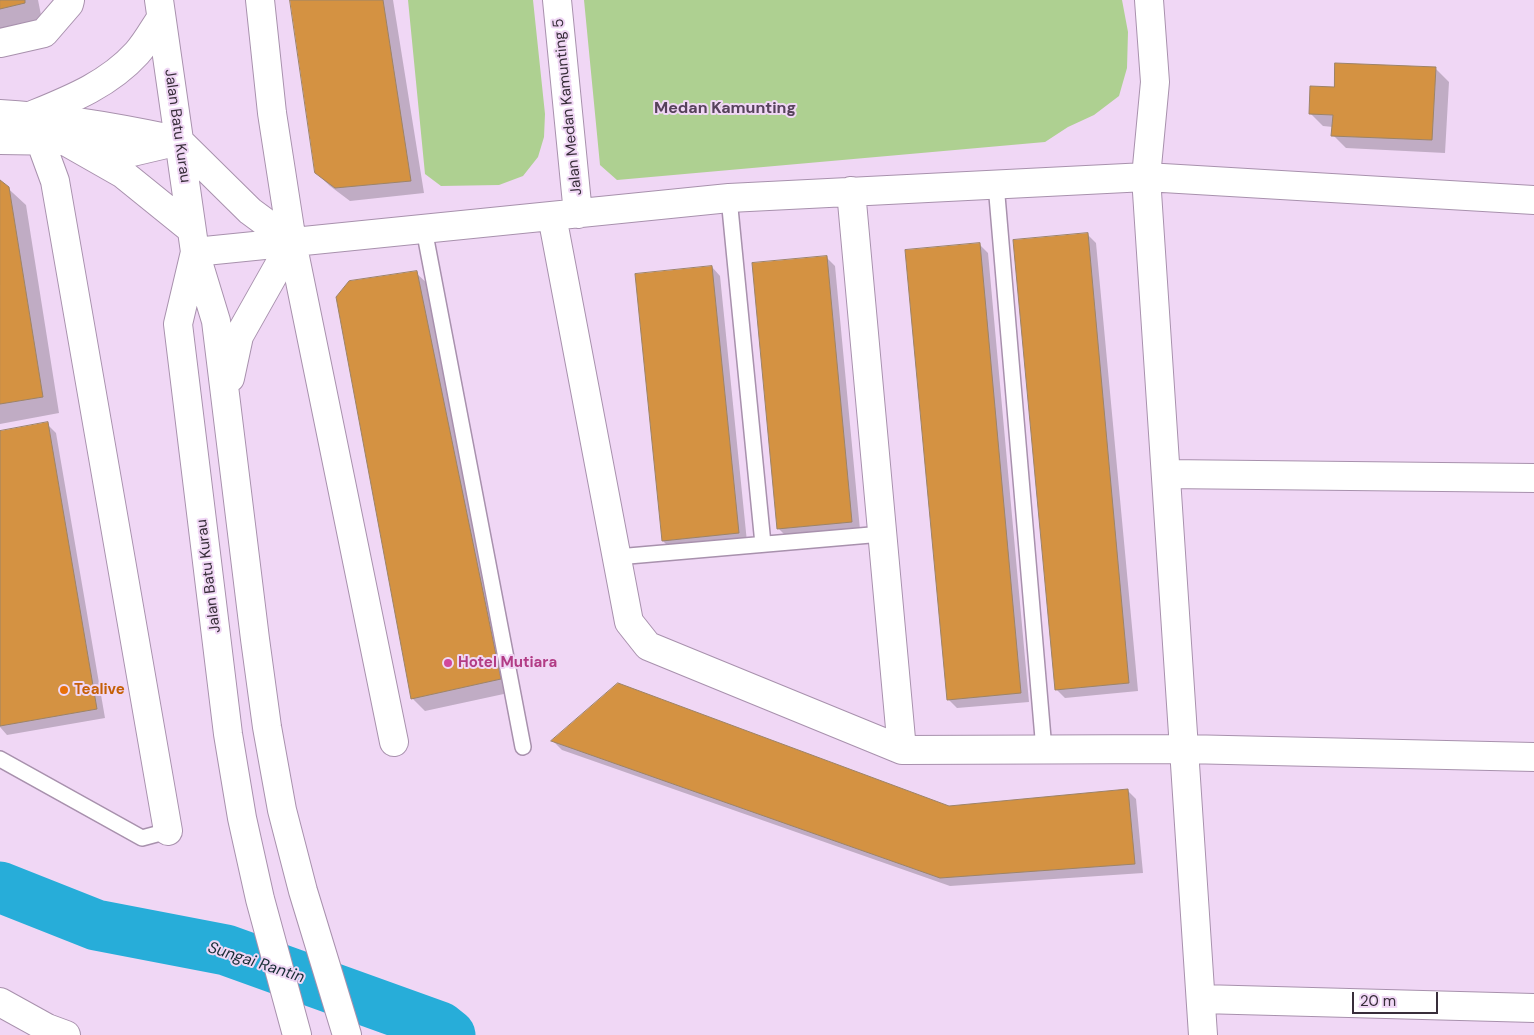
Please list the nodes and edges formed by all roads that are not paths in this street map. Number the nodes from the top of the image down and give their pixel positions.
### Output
1 (70, 0) edge
2 (260, 0) edge
3 (557, 0) edge
4 (1149, 0) edge
5 (160, 9) edge
6 (0, 43) edge
7 (0, 114) edge
8 (45, 132) junction
9 (0, 140) edge
10 (179, 141) junction
11 (1146, 177) junction
12 (996, 184) junction
13 (851, 191) junction
14 (729, 198) junction
15 (1534, 200) edge
16 (565, 215) junction
17 (424, 229) junction
18 (193, 240) junction
19 (292, 242) junction
20 (226, 401) junction
21 (1166, 474) junction
22 (1534, 478) edge
23 (882, 534) junction
24 (763, 544) junction
25 (616, 557) junction
26 (394, 742) dead end
27 (523, 747) dead end
28 (1184, 749) junction
29 (902, 750) junction
30 (1044, 750) junction
31 (1534, 757) edge
32 (0, 759) edge
33 (168, 831) joint
34 (1201, 999) junction
35 (0, 1002) edge
36 (1534, 1008) edge
37 (51, 1033) edge
38 (346, 1033) edge
39 (297, 1035) edge
40 (1203, 1035) edge

1 - 6 street
2 - 19 street
3 - 16 street, Jalan Medan Kamunting 5
4 - 11 street
5 - 8 street
5 - 10 street, Jalan Batu Kurau
7 - 8 street
8 - 9 street
8 - 10 street
8 - 10 street
8 - 18 street
8 - 33 street
10 - 18 street, Jalan Batu Kurau
10 - 19 street
11 - 12 street
11 - 15 street
11 - 21 street
12 - 13 street
12 - 30 lane
13 - 14 street
13 - 23 street
14 - 16 street
14 - 24 lane
16 - 17 street
16 - 25 street, Jalan Medan Kamunting 5
17 - 19 street
17 - 27 lane
18 - 19 street
18 - 20 street, Jalan Batu Kurau
18 - 39 street, Jalan Batu Kurau
19 - 20 street
19 - 26 street
20 - 38 street, Jalan Batu Kurau
21 - 22 street
21 - 28 street
23 - 24 lane
23 - 29 street
24 - 25 lane
25 - 29 street, Jalan Medan Kamunting 5
28 - 30 street
28 - 31 street
28 - 34 street
29 - 30 street
32 - 33 lane
34 - 36 street
34 - 40 street
35 - 37 street

